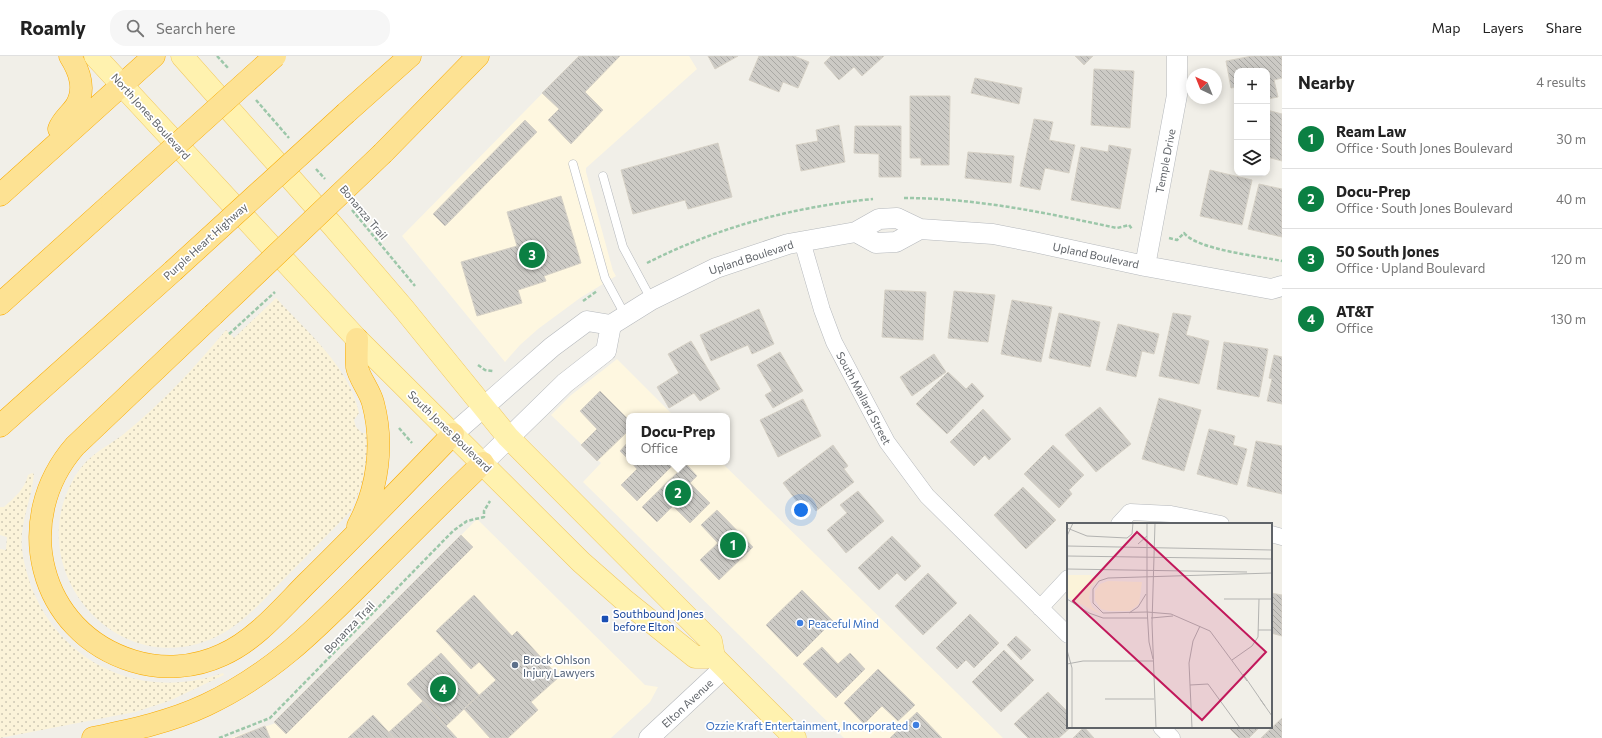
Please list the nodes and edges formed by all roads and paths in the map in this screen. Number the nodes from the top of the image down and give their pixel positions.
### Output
1 (70, 56) edge
2 (95, 56) edge
3 (154, 56) edge
4 (182, 56) edge
5 (217, 56) edge
6 (275, 56) edge
7 (410, 56) edge
8 (478, 56) edge
9 (1177, 56) edge
10 (233, 74) dead end
11 (122, 84) junction
12 (254, 98) dead end
13 (290, 139) dead end
14 (53, 147) junction
15 (311, 163) dead end
16 (573, 164) dead end
17 (206, 176) joint
18 (603, 176) dead end
19 (326, 180) dead end
20 (0, 196) edge
21 (347, 204) dead end
22 (728, 228) dead end
23 (1184, 233) dead end
24 (802, 241) junction
25 (1282, 261) edge
26 (643, 265) dead end
27 (1146, 266) junction
28 (417, 289) dead end
29 (275, 292) dead end
30 (1278, 292) edge
31 (651, 300) junction
32 (0, 304) edge
33 (618, 321) junction
34 (229, 334) dead end
35 (357, 339) junction
36 (476, 362) dead end
37 (497, 371) dead end
38 (484, 408) junction
39 (396, 424) dead end
40 (0, 426) edge
41 (453, 434) junction
42 (508, 437) junction
43 (412, 443) dead end
44 (483, 463) junction
45 (484, 517) dead end
46 (1120, 523) edge
47 (1216, 523) edge
48 (1272, 534) edge
49 (1282, 536) edge
50 (350, 541) junction
51 (1067, 579) edge
52 (1040, 608) junction
53 (1067, 634) edge
54 (719, 662) junction
55 (1162, 728) edge
56 (93, 738) edge
57 (219, 738) edge
58 (649, 738) edge
59 (795, 738) edge
60 (1172, 738) edge

1 - 14 highway
2 - 11 main road, North Jones Boulevard
3 - 11 highway
4 - 38 main road
5 - 10 path
6 - 32 highway, bridge
7 - 40 highway, Purple Heart Highway, bridge
8 - 50 highway, bridge
9 - 27 street, Temple Drive
11 - 14 highway
11 - 17 main road, North Jones Boulevard
12 - 13 path
14 - 20 highway
15 - 19 path, Bonanza Trail
16 - 33 lane
17 - 35 main road, South Jones Boulevard
18 - 31 lane
21 - 28 path, Bonanza Trail
22 - 26 path
23 - 25 path
24 - 27 street, Upland Boulevard
24 - 31 street, Upland Boulevard
24 - 52 street, South Mallard Street
27 - 30 street, Upland Boulevard
29 - 34 path
31 - 33 street, Upland Boulevard
33 - 38 street
33 - 42 street
35 - 41 main road, South Jones Boulevard
35 - 50 highway
36 - 37 path
38 - 41 street
38 - 42 main road
39 - 43 path
41 - 44 main road, South Jones Boulevard
41 - 50 highway
42 - 44 street
42 - 54 main road
44 - 54 main road, South Jones Boulevard
44 - 56 highway
45 - 57 path, Bonanza Trail
46 - 47 street
48 - 49 street
51 - 52 street
52 - 53 street, South Mallard Street
54 - 58 street, Elton Avenue
54 - 59 main road
55 - 60 street

